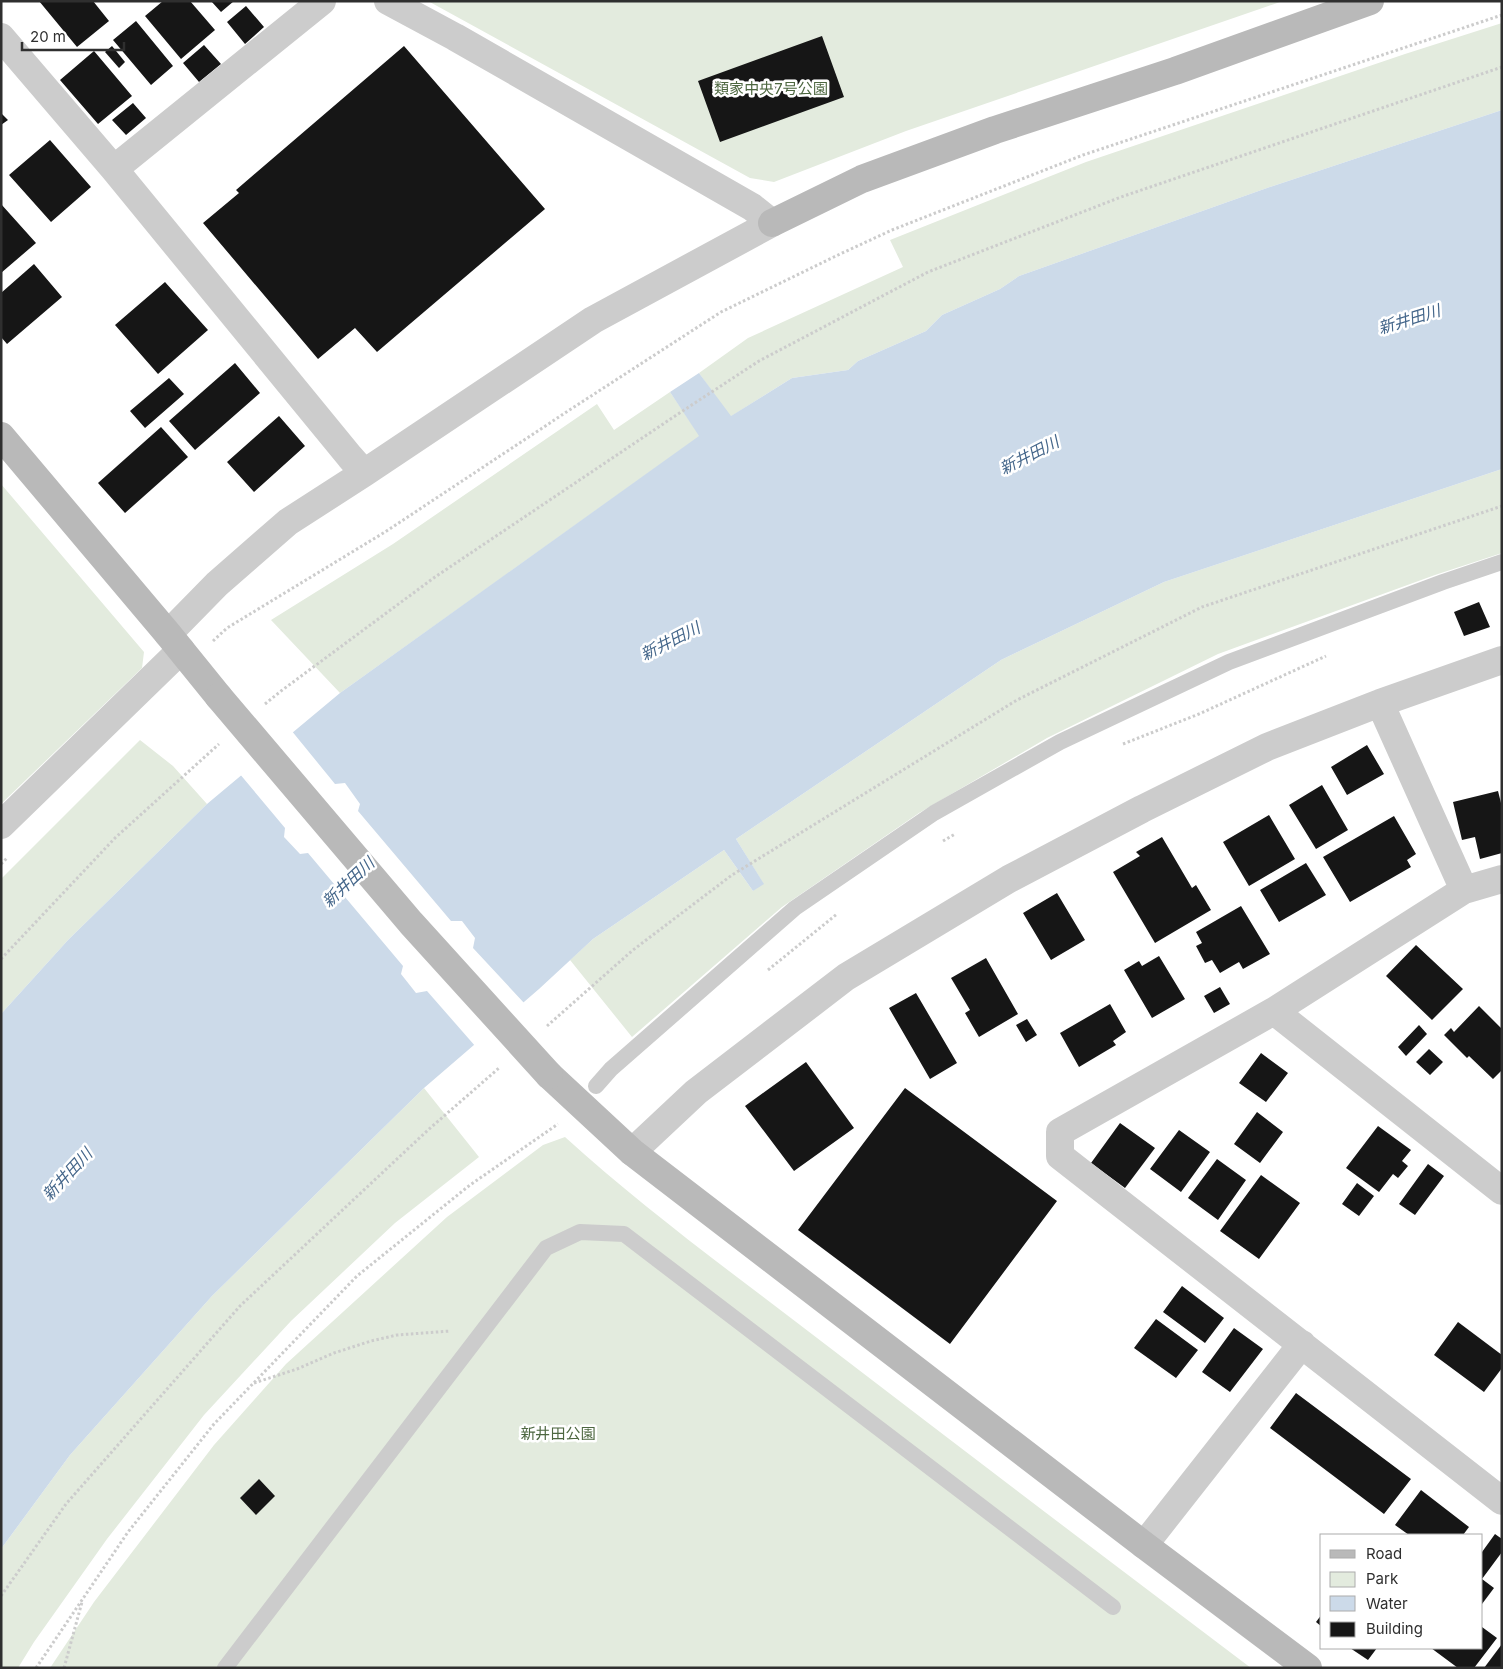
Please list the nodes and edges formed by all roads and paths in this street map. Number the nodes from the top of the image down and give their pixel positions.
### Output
1 (322, 1) edge
2 (388, 1) edge
3 (1370, 1) edge
4 (1502, 15) edge
5 (1, 37) edge
6 (1502, 68) edge
7 (114, 169) junction
8 (772, 223) junction
9 (1, 436) edge
10 (364, 473) junction
11 (1502, 506) edge
12 (1502, 562) edge
13 (174, 642) junction
14 (208, 646) dead end
15 (1334, 652) dead end
16 (1502, 660) edge
17 (1380, 703) junction
18 (258, 710) dead end
19 (220, 743) dead end
20 (1118, 746) dead end
21 (1, 825) edge
22 (957, 832) dead end
23 (941, 843) dead end
24 (1502, 879) edge
25 (1464, 890) junction
26 (838, 913) dead end
27 (1, 959) edge
28 (764, 973) dead end
29 (1274, 1011) junction
30 (545, 1027) dead end
31 (501, 1066) dead end
32 (596, 1086) dead end
33 (564, 1120) dead end
34 (632, 1152) junction
35 (1502, 1191) edge
36 (485, 1327) junction
37 (1302, 1344) junction
38 (253, 1383) junction
39 (1502, 1500) edge
40 (1144, 1545) junction
41 (1, 1596) edge
42 (83, 1599) junction
43 (1113, 1607) dead end
44 (36, 1668) edge
45 (64, 1668) edge
46 (225, 1668) edge
47 (1308, 1668) edge

1 - 7 street
2 - 8 street
3 - 8 street
4 - 14 path
5 - 7 street
6 - 18 path
7 - 10 street
8 - 10 street
9 - 13 street
10 - 13 street
11 - 30 path
12 - 32 lane
13 - 21 street
13 - 34 street, bridge
15 - 20 path
16 - 17 street
17 - 25 street
17 - 34 street
19 - 27 path
22 - 23 path
24 - 25 street
25 - 29 street
26 - 28 path
29 - 35 street
29 - 37 street
31 - 41 path
33 - 38 path
34 - 40 street
36 - 38 path
36 - 43 lane
36 - 46 lane
37 - 39 street
37 - 40 street
38 - 42 path
40 - 47 street
42 - 44 path
42 - 45 path

